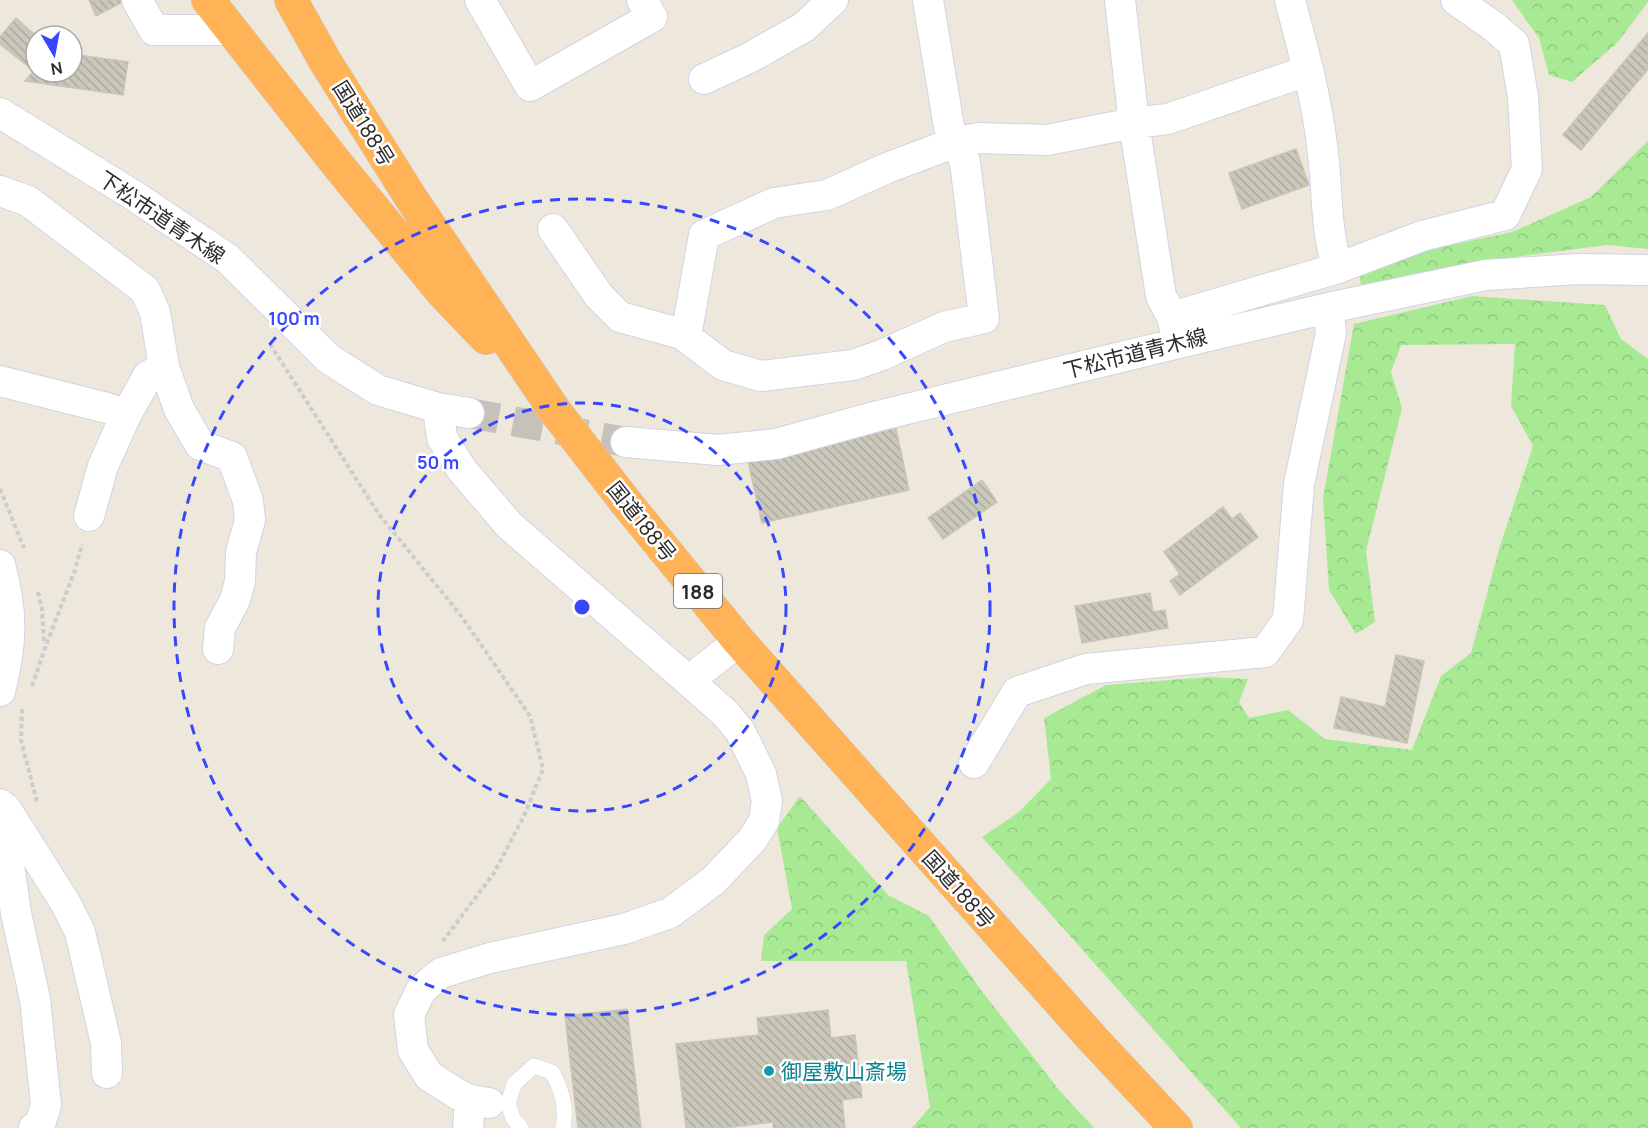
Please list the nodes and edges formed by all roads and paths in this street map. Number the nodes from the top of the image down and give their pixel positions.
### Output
1 (137, 0) edge
2 (208, 0) edge
3 (291, 0) edge
4 (297, 0) edge
5 (480, 0) edge
6 (642, 0) edge
7 (833, 0) edge
8 (928, 0) edge
9 (1120, 0) edge
10 (1290, 0) edge
11 (1456, 0) edge
12 (230, 30) junction
13 (325, 61) junction
14 (1309, 72) junction
15 (704, 79) dead end
16 (0, 113) edge
17 (1134, 123) junction
18 (957, 142) junction
19 (0, 191) edge
20 (553, 229) dead end
21 (1338, 268) junction
22 (1648, 270) edge
23 (1328, 308) junction
24 (1175, 330) junction
25 (682, 334) junction
26 (265, 336) dead end
27 (164, 367) junction
28 (0, 381) edge
29 (438, 408) junction
30 (555, 411) junction
31 (469, 413) tunnel mouth
32 (126, 415) junction
33 (626, 442) tunnel mouth
34 (89, 516) joint
35 (0, 565) edge
36 (739, 642) junction
37 (218, 649) dead end
38 (691, 683) junction
39 (32, 688) dead end
40 (11, 700) edge
41 (974, 763) dead end
42 (0, 798) edge
43 (0, 804) edge
44 (39, 807) dead end
45 (441, 973) junction
46 (107, 1073) dead end
47 (484, 1109) edge
48 (34, 1128) edge
49 (521, 1128) edge
50 (563, 1128) edge
51 (1176, 1128) edge

1 - 12 street
2 - 12 highway
3 - 13 highway, 国道188号 / 188
4 - 13 highway
5 - 6 street
7 - 15 street
8 - 18 street
9 - 17 street
10 - 14 street
11 - 21 street
12 - 30 highway
13 - 30 highway, 国道188号 / 188
14 - 17 street
14 - 21 street
16 - 29 street, 下松市道青木線
17 - 18 street
17 - 24 street
18 - 25 street
18 - 25 street
19 - 27 street
20 - 25 street
21 - 24 street
22 - 23 street, 下松市道青木線
23 - 24 street, 下松市道青木線
23 - 41 street
24 - 33 street, 下松市道青木線
26 - 45 path
27 - 32 street
27 - 37 street
28 - 32 street
29 - 31 street, 下松市道青木線
29 - 38 street
30 - 36 highway, 国道188号 / 188
32 - 34 street
34 - 39 path
35 - 40 street
36 - 38 street
36 - 51 highway, 国道188号 / 188
38 - 45 street
40 - 44 path
42 - 46 street
43 - 48 street
45 - 47 street
47 - 49 lane
47 - 50 lane

